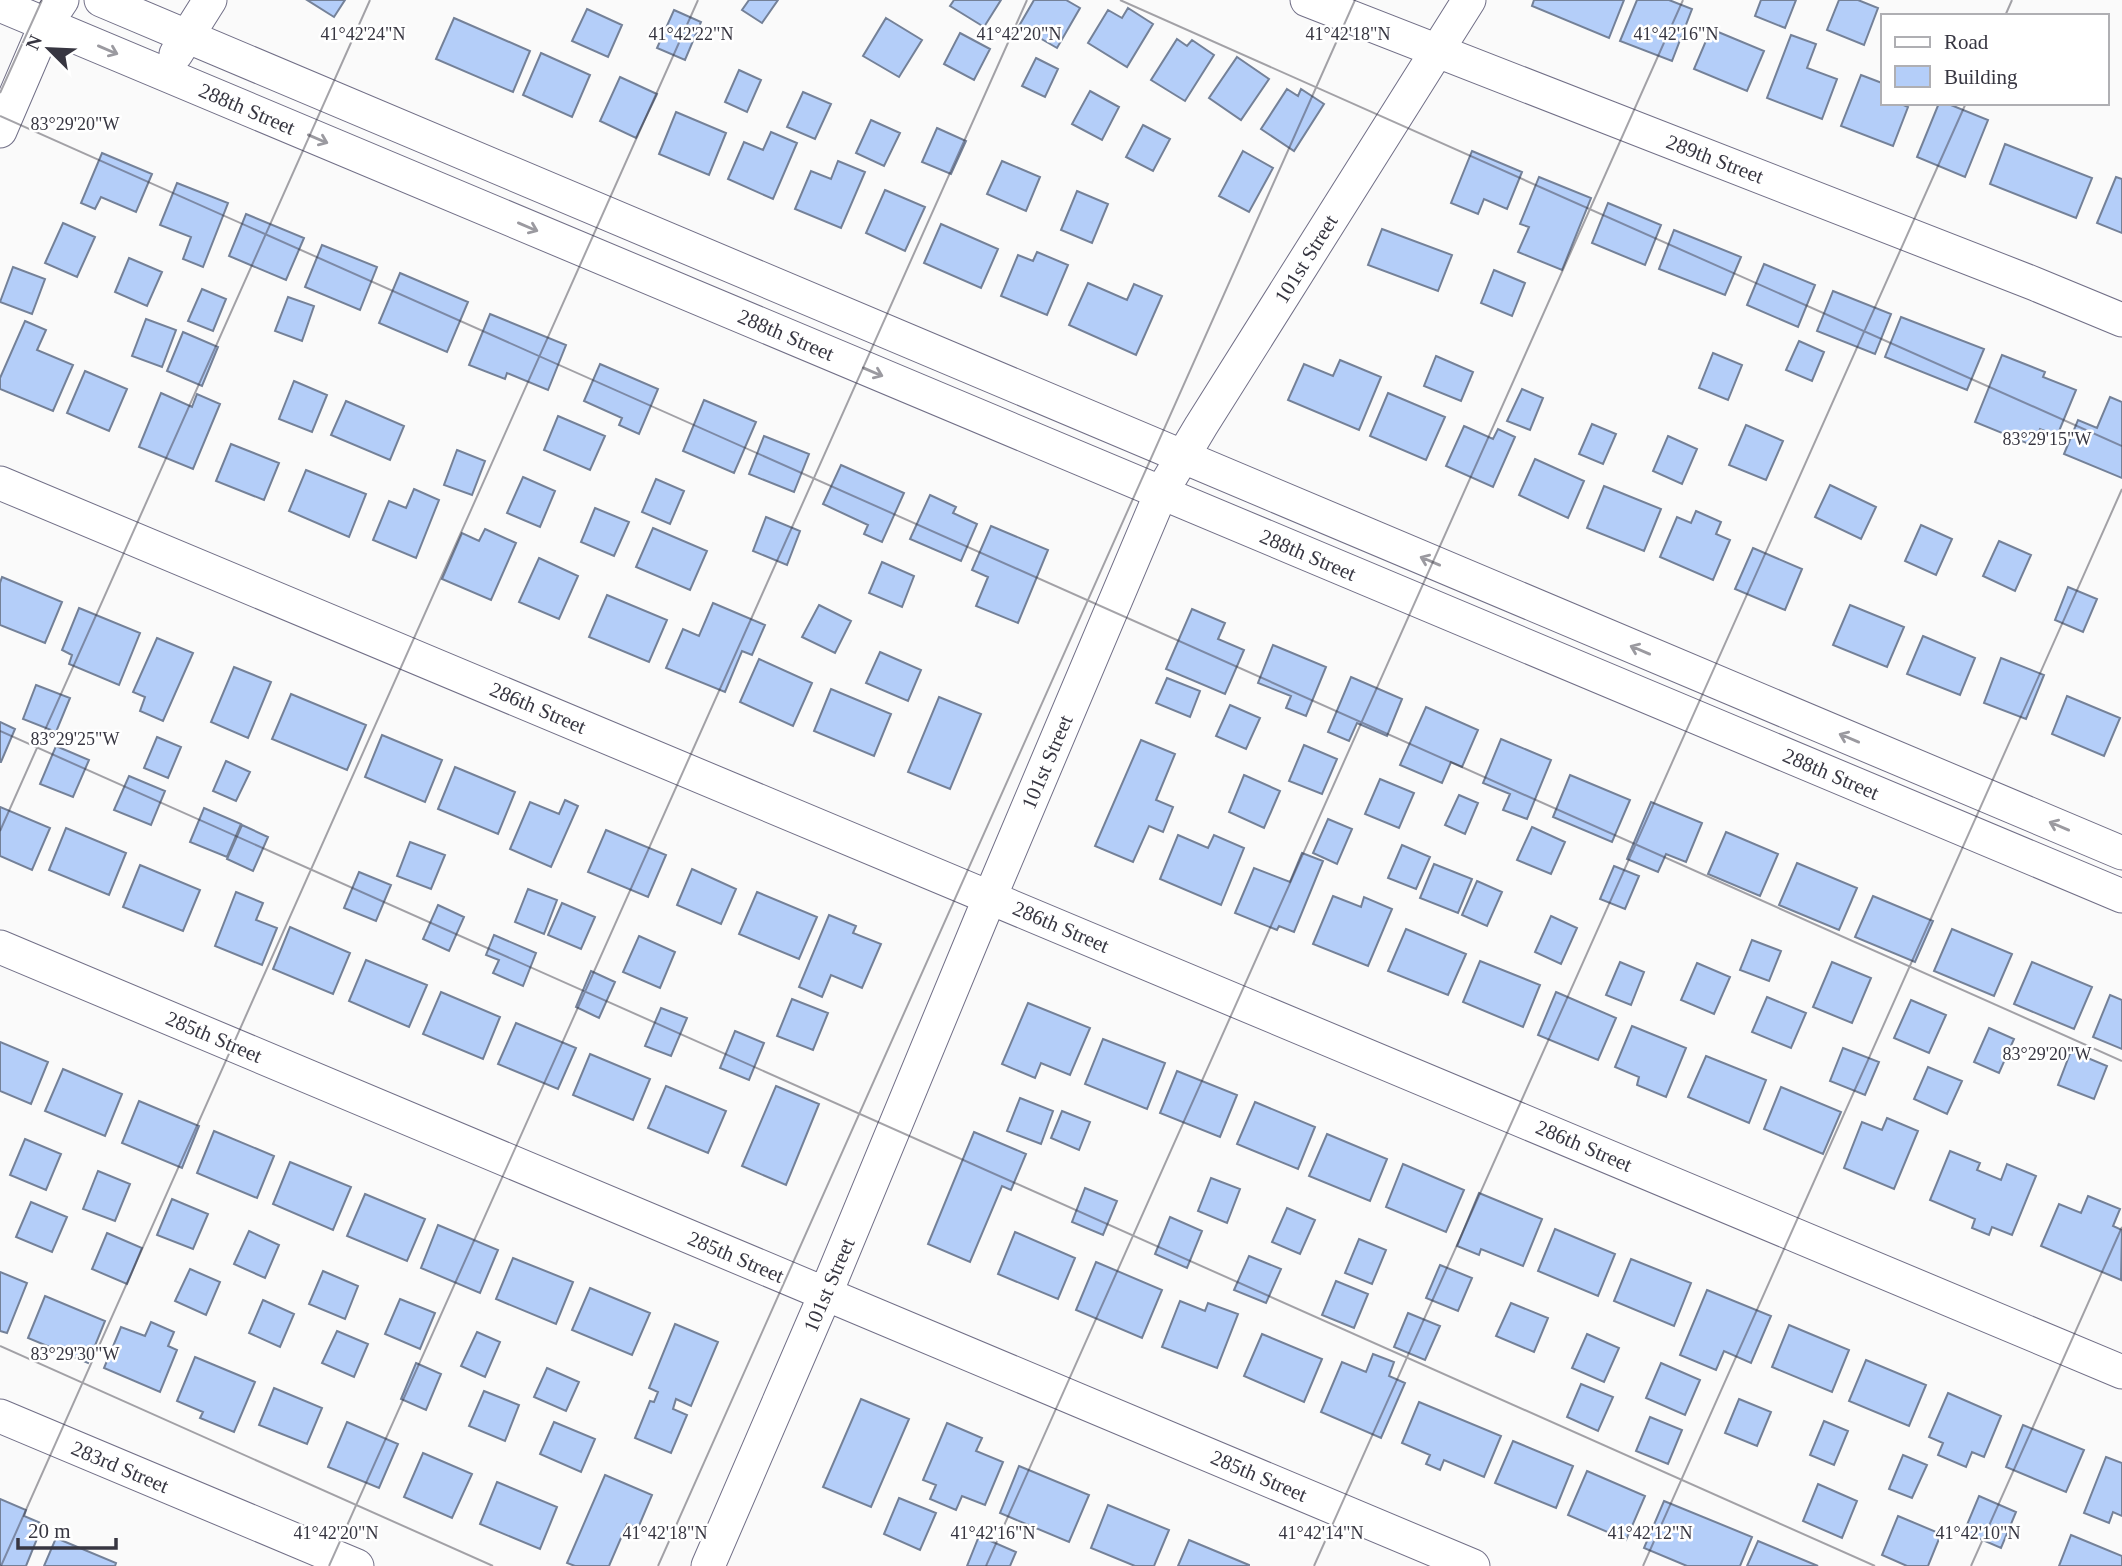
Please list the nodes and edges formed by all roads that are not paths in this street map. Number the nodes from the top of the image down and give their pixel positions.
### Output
1 (101, 0) edge
2 (211, 0) edge
3 (1307, 0) edge
4 (1469, 0) edge
5 (0, 5) edge
6 (149, 9) edge
7 (54, 12) edge
8 (187, 36) junction
9 (1437, 51) junction
10 (164, 74) junction
11 (0, 131) edge
12 (511, 173) junction
13 (495, 213) junction
14 (841, 312) junction
15 (2122, 320) edge
16 (824, 351) junction
17 (1182, 456) junction
18 (0, 483) edge
19 (1161, 493) junction
20 (1725, 685) junction
21 (1708, 723) junction
22 (2122, 853) edge
23 (2122, 896) edge
24 (990, 897) junction
25 (0, 947) edge
26 (825, 1295) junction
27 (2122, 1373) edge
28 (0, 1416) edge
29 (357, 1566) edge
30 (708, 1566) edge
31 (1473, 1566) edge

1 - 6 street, 288th Street
2 - 8 street
3 - 9 street, 289th Street
4 - 9 street, 101st Street
5 - 7 street, 288th Street
6 - 8 street, 288th Street
7 -> 10 street, 288th Street
7 - 11 street
8 - 10 street
8 - 12 street, 288th Street
9 - 15 street, 289th Street
9 - 17 street, 101st Street
10 -> 13 street, 288th Street
12 - 13 street
12 - 14 street, 288th Street
13 -> 16 street, 288th Street
14 - 16 street
14 - 17 street, 288th Street
16 -> 19 street, 288th Street
17 - 19 street, 101st Street
20 -> 17 street, 288th Street
18 - 24 street, 286th Street
19 - 21 street, 288th Street
19 - 24 street, 101st Street
20 - 21 street
22 -> 20 street, 288th Street
21 - 23 street, 288th Street
24 - 26 street, 101st Street
24 - 27 street, 286th Street
25 - 26 street, 285th Street
26 - 30 street, 101st Street
26 - 31 street, 285th Street
28 - 29 street, 283rd Street

